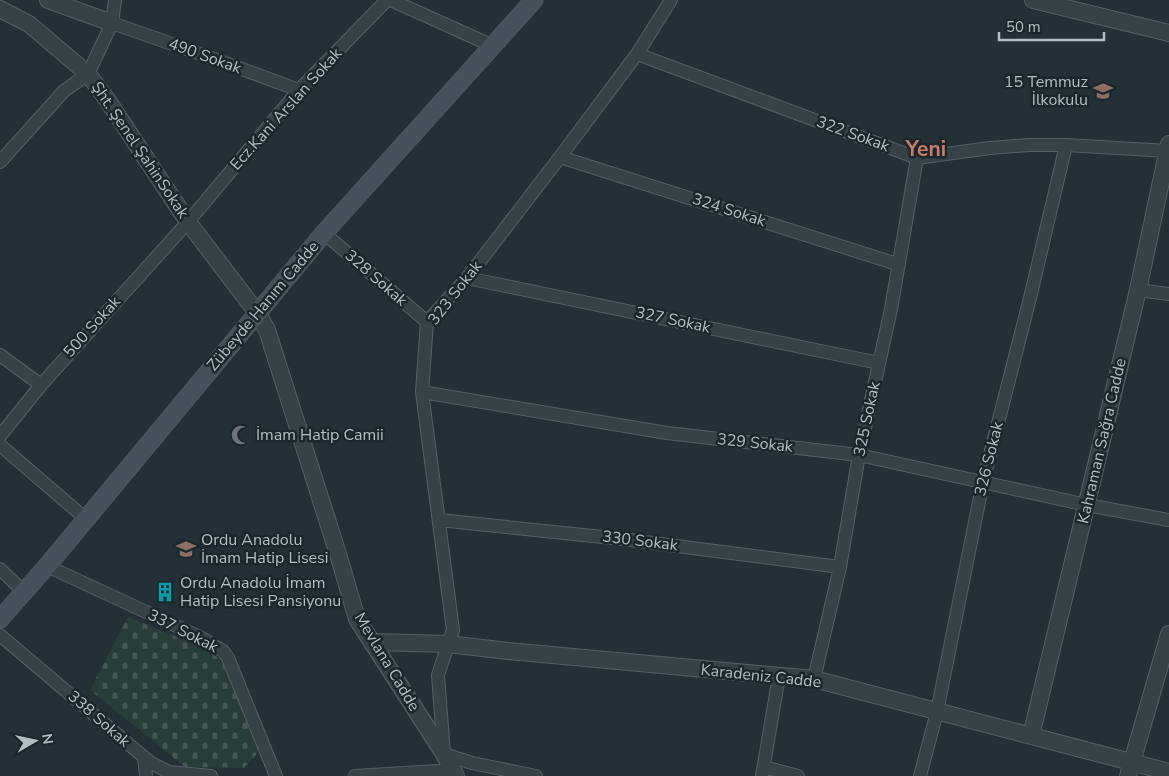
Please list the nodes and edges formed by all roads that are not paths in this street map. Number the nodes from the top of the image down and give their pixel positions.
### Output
1 (48, 0) edge
2 (115, 0) edge
3 (389, 0) edge
4 (534, 0) edge
5 (671, 0) edge
6 (1033, 0) edge
7 (1055, 3) edge
8 (0, 9) edge
9 (112, 23) junction
10 (1169, 33) edge
11 (493, 46) junction
12 (637, 54) junction
13 (88, 74) junction
14 (298, 90) junction
15 (1066, 144) junction
16 (1168, 147) edge
17 (560, 157) junction
18 (917, 158) junction
19 (0, 162) edge
20 (188, 222) junction
21 (324, 233) junction
22 (898, 264) junction
23 (467, 278) junction
24 (1138, 290) junction
25 (1169, 294) edge
26 (258, 314) junction
27 (427, 322) junction
28 (0, 355) edge
29 (879, 362) junction
30 (40, 385) junction
31 (422, 392) junction
32 (0, 436) edge
33 (0, 445) edge
34 (859, 455) junction
35 (983, 482) junction
36 (1087, 505) junction
37 (86, 518) junction
38 (439, 520) junction
39 (1169, 520) edge
40 (47, 566) junction
41 (840, 567) junction
42 (0, 569) edge
43 (24, 592) junction
44 (0, 619) edge
45 (1169, 634) edge
46 (0, 635) edge
47 (373, 642) junction
48 (448, 644) junction
49 (779, 676) junction
50 (814, 679) junction
51 (937, 712) junction
52 (1031, 736) junction
53 (444, 754) junction
54 (144, 757) junction
55 (1130, 768) edge
56 (763, 771) edge
57 (1169, 772) edge
58 (455, 773) edge
59 (146, 776) edge
60 (211, 776) edge
61 (276, 776) edge
62 (355, 776) edge
63 (536, 776) edge
64 (798, 776) edge
65 (920, 776) edge

1 - 9 street
2 - 9 street
3 - 11 street
3 - 14 street, Ecz.Kani Arslan Sokak
4 - 11 main road, Zübeyde Hanım Cadde
5 - 12 street, 323 Sokak
6 - 7 street
7 - 10 street
8 - 13 street, Şht. Şenel ŞahinSokak
9 - 13 street
9 - 14 street, 490 Sokak
11 - 21 main road, Zübeyde Hanım Cadde
12 - 17 street, 323 Sokak
12 - 18 street, 322 Sokak
13 - 19 street
13 - 20 street, Şht. Şenel ŞahinSokak
14 - 20 street, Ecz.Kani Arslan Sokak
15 - 16 street, 322 Sokak
15 - 18 street, 322 Sokak
15 - 35 street, 326 Sokak
16 - 24 street, Kahraman Sağra Cadde
17 - 22 street, 324 Sokak
17 - 23 street, 323 Sokak
18 - 22 street, 325 Sokak
20 - 26 street, Şht. Şenel ŞahinSokak
20 - 30 street, 500 Sokak
21 - 26 main road, Zübeyde Hanım Cadde
21 - 27 street, 328 Sokak
22 - 29 street, 325 Sokak
23 - 27 street, 323 Sokak
23 - 29 street, 327 Sokak
24 - 25 street
24 - 36 street, Kahraman Sağra Cadde
26 - 37 main road, Zübeyde Hanım Cadde
26 - 47 street, Mevlana Cadde
27 - 31 street, 323 Sokak
28 - 30 street
29 - 34 street, 325 Sokak
30 - 32 street, 500 Sokak
31 - 34 street, 329 Sokak
31 - 38 street, 323 Sokak
33 - 37 street
34 - 35 street, 329 Sokak
34 - 41 street, 325 Sokak
35 - 36 street, 329 Sokak
35 - 51 street, 326 Sokak
36 - 39 street, 329 Sokak
36 - 52 street, Kahraman Sağra Cadde
37 - 40 main road, Zübeyde Hanım Cadde
38 - 41 street, 330 Sokak
38 - 48 street, 323 Sokak
40 - 43 main road, Zübeyde Hanım Cadde
40 - 61 street, 337 Sokak
41 - 50 street, 325 Sokak
42 - 43 street
43 - 44 main road, Zübeyde Hanım Cadde
45 - 55 street
46 - 54 street, 338 Sokak
47 - 48 street, Karadeniz Cadde
47 - 53 street, Mevlana Cadde
48 - 49 street, Karadeniz Cadde
48 - 53 street, 323 Sokak
49 - 50 street, Karadeniz Cadde
49 - 56 street
50 - 51 street, Karadeniz Cadde
51 - 52 street, Karadeniz Cadde
51 - 65 street, 326 Sokak
52 - 55 street, Karadeniz Cadde
53 - 58 street, Mevlana Cadde
53 - 63 street
54 - 59 street
54 - 60 street, 338 Sokak
55 - 57 street, Karadeniz Cadde
56 - 64 street
58 - 62 street

